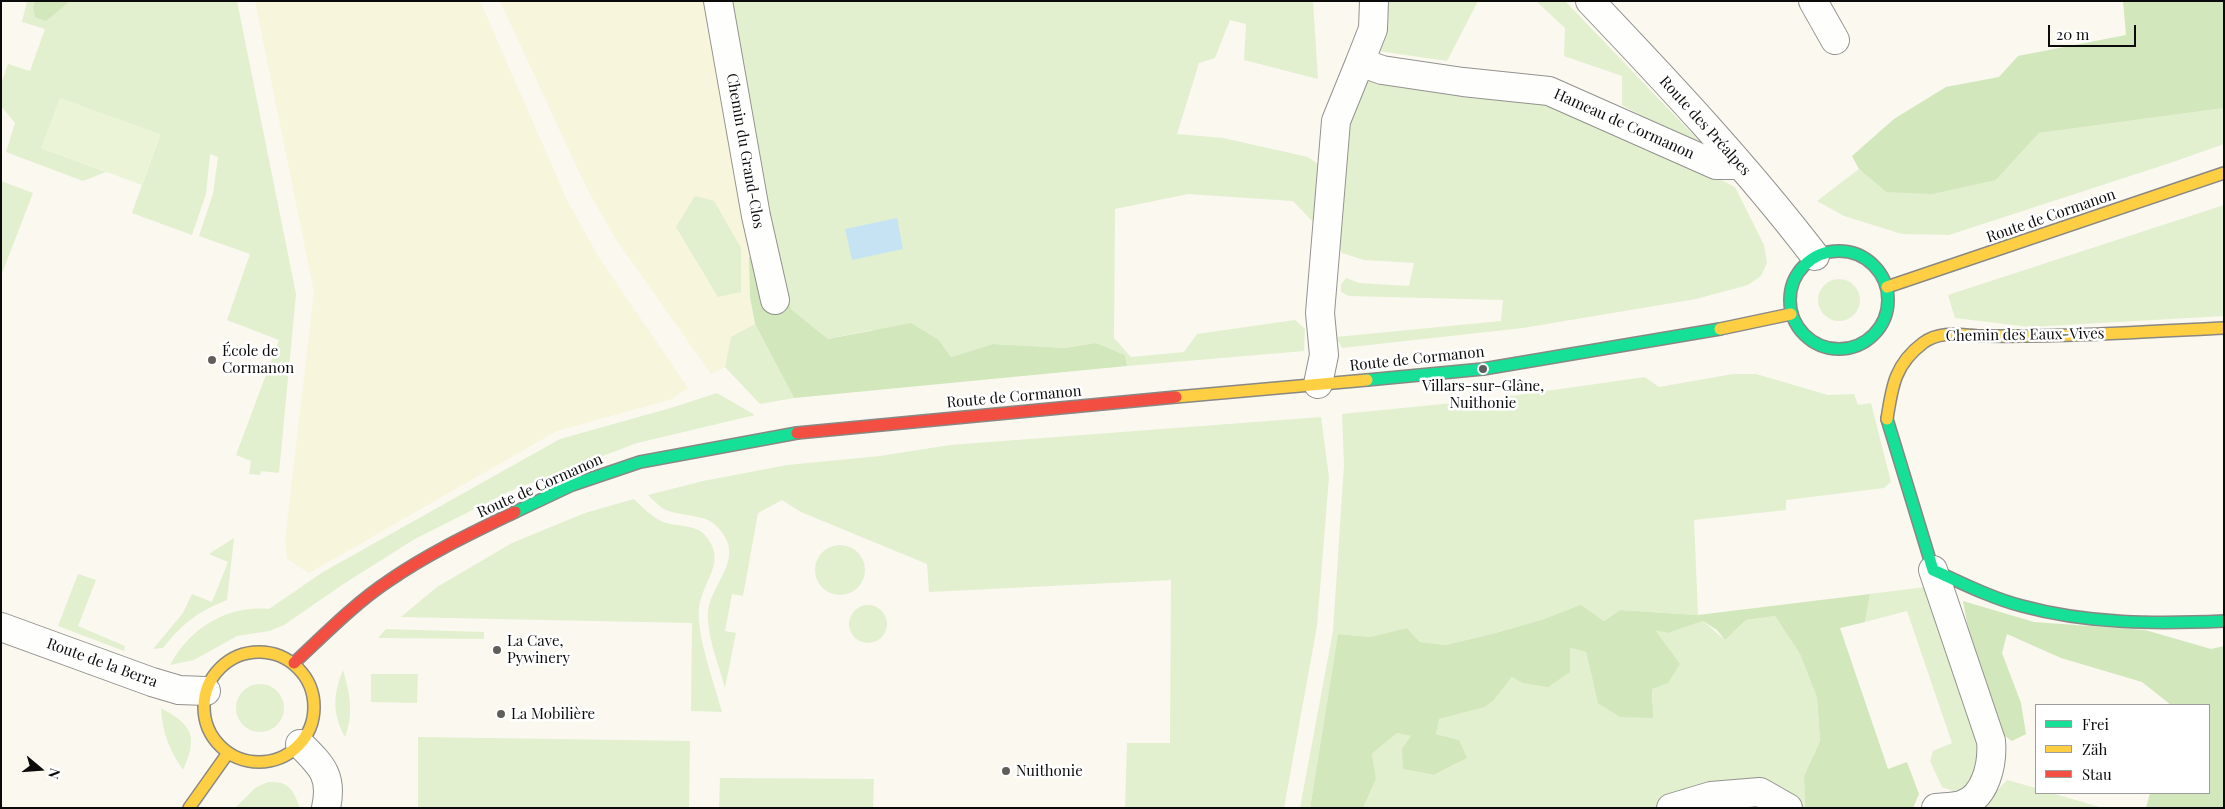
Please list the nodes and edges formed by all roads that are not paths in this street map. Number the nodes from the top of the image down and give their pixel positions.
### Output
1 (718, 1) edge
2 (1374, 1) edge
3 (1590, 1) edge
4 (1813, 1) edge
5 (1835, 40) dead end
6 (1360, 62) junction
7 (1740, 165) junction
8 (2224, 173) edge
9 (1815, 256) junction
10 (1887, 287) junction
11 (775, 300) dead end
12 (1791, 314) junction
13 (2224, 328) edge
14 (1318, 384) junction
15 (1933, 570) junction
16 (2224, 621) edge
17 (1, 627) edge
18 (294, 663) junction
19 (206, 691) junction
20 (300, 744) junction
21 (228, 753) junction
22 (189, 808) edge
23 (326, 808) edge
24 (1671, 808) edge
25 (1788, 808) edge
26 (1936, 808) edge

1 - 11 street, Chemin du Grand-Clos
2 - 6 street
3 - 7 street, Route des Préalpes
4 - 5 street
6 - 7 street, Hameau de Cormanon
6 - 14 street
7 - 9 street, Route des Préalpes
8 - 10 main road, Route de Cormanon
9 - 10 main road
9 - 12 main road
10 - 12 main road
12 - 14 main road, Route de Cormanon
13 - 15 main road, Chemin des Eaux-Vives
14 - 18 main road, Route de Cormanon
15 - 16 main road
15 - 26 street, Chemin des Eaux-Vives
17 - 19 street, Route de la Berra
18 - 19 main road
18 - 20 main road
19 - 21 main road
20 - 21 main road
20 - 23 street
21 - 22 main road
24 - 25 street

